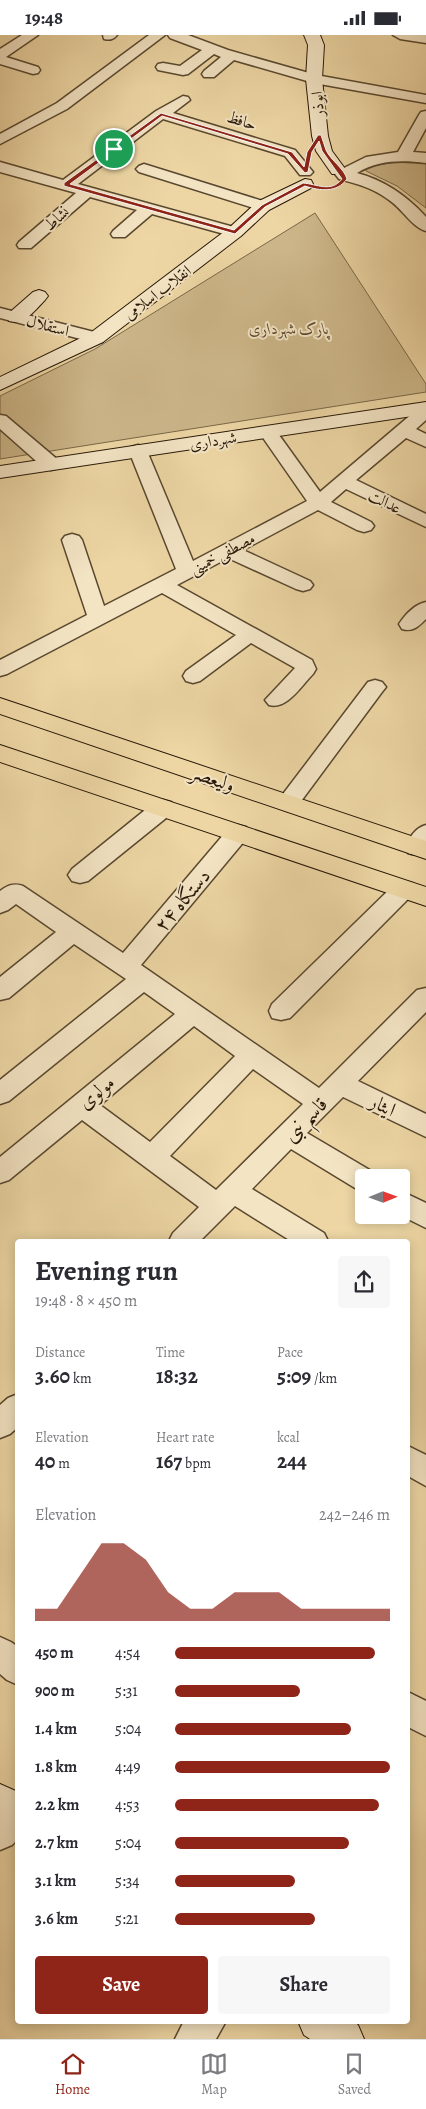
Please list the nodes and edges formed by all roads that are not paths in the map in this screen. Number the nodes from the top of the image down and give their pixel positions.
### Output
1 (31, 35) edge
2 (158, 35) edge
3 (174, 35) edge
4 (312, 35) edge
5 (400, 35) edge
6 (426, 39) edge
7 (212, 49) junction
8 (0, 55) edge
9 (232, 55) junction
10 (0, 60) edge
11 (163, 67) dead end
12 (33, 70) dead end
13 (210, 74) dead end
14 (314, 79) junction
15 (426, 99) edge
16 (183, 101) dead end
17 (161, 114) junction
18 (426, 115) edge
19 (233, 122) dead end
20 (220, 131) junction
21 (320, 136) junction
22 (0, 140) edge
23 (403, 156) junction
24 (426, 158) edge
25 (0, 167) edge
26 (144, 169) dead end
27 (305, 176) junction
28 (339, 178) junction
29 (66, 185) junction
30 (87, 191) junction
31 (264, 206) junction
32 (149, 208) junction
33 (426, 226) edge
34 (235, 232) junction
35 (119, 234) dead end
36 (25, 245) dead end
37 (39, 296) dead end
38 (8, 315) edge
39 (96, 338) junction
40 (0, 384) edge
41 (426, 409) edge
42 (0, 420) edge
43 (404, 429) junction
44 (268, 432) junction
45 (426, 442) edge
46 (138, 451) junction
47 (51, 464) junction
48 (0, 472) edge
49 (344, 481) junction
50 (318, 503) junction
51 (426, 521) edge
52 (364, 526) dead end
53 (72, 540) dead end
54 (228, 550) junction
55 (187, 571) junction
56 (161, 584) junction
57 (303, 585) dead end
58 (426, 608) edge
59 (98, 618) junction
60 (409, 624) dead end
61 (250, 634) junction
62 (0, 669) edge
63 (193, 676) dead end
64 (375, 687) dead end
65 (276, 701) dead end
66 (0, 706) edge
67 (0, 753) edge
68 (288, 803) junction
69 (163, 808) junction
70 (238, 833) junction
71 (423, 843) edge
72 (80, 875) dead end
73 (415, 893) edge
74 (0, 904) edge
75 (72, 931) junction
76 (134, 973) junction
77 (0, 991) edge
78 (426, 997) edge
79 (281, 1011) dead end
80 (193, 1013) junction
81 (252, 1054) junction
82 (340, 1084) junction
83 (0, 1094) edge
84 (321, 1103) junction
85 (81, 1105) junction
86 (426, 1126) edge
87 (289, 1135) junction
88 (152, 1157) junction
89 (0, 1172) edge
90 (355, 1175) edge
91 (225, 1199) junction
92 (410, 1207) edge
93 (426, 1217) edge
94 (185, 1239) edge
95 (310, 1239) edge
96 (15, 1410) edge
97 (0, 1425) edge
98 (410, 1461) edge
99 (426, 1472) edge
100 (0, 1653) edge
101 (15, 1666) edge
102 (410, 1709) edge
103 (426, 1721) edge
104 (0, 1802) edge
105 (15, 1813) edge
106 (15, 1816) edge
107 (0, 1833) edge
108 (206, 2024) edge
109 (322, 2024) edge
110 (193, 2039) edge
111 (344, 2039) edge

1 - 8 street
2 - 22 street
3 - 7 street
4 - 14 main road, ابوذر
5 - 6 street
7 - 9 street
7 - 11 street
9 - 13 street
9 - 14 street
10 - 12 street
14 - 15 street
14 - 21 main road, ابوذر
16 - 17 street
17 - 20 street, حافظ
17 - 29 street
18 - 23 street
19 - 20 street
20 - 27 street, حافظ
21 - 27 main road, ابوذر
21 - 28 main road
23 - 24 street
23 - 28 street
25 - 29 street
26 - 31 street
27 - 28 main road
27 - 28 main road
27 - 31 main road, انقلاب اسلامی
28 - 33 street
29 - 30 street
30 - 32 street
30 - 36 street, نشاط
31 - 34 main road, انقلاب اسلامی
32 - 34 street
32 - 35 street
34 - 39 main road, انقلاب اسلامی
37 - 38 main road
38 - 39 street, استقلال
39 - 40 main road, انقلاب اسلامی
41 - 43 street, مصطفی خمینی
41 - 44 main road, شهرداری
42 - 47 street
43 - 45 street
43 - 49 street, مصطفی خمینی
44 - 46 main road, شهرداری
44 - 50 street
46 - 47 main road, شهرداری
46 - 55 street
47 - 48 main road, شهرداری
49 - 50 street, مصطفی خمینی
49 - 51 street, عدالت
50 - 52 street
50 - 54 street, مصطفی خمینی
53 - 59 street
54 - 55 street, مصطفی خمینی
54 - 57 street
55 - 56 street, مصطفی خمینی
56 - 59 street, مصطفی خمینی
56 - 61 street
58 - 60 street
59 - 62 street, مصطفی خمینی
61 - 63 street
61 - 65 street
64 - 68 street
66 - 68 main road, ولیعصر
67 - 69 main road
68 - 71 main road, ولیعصر
69 - 70 main road
69 - 72 street
70 - 73 main road
70 - 76 street, ۲۴ دستگاه
73 - 79 street
74 - 75 street
75 - 76 street
75 - 77 street
76 - 80 street
76 - 83 street, ۲۴ دستگاه
78 - 82 street, قاسم نبی
80 - 81 street
80 - 85 street, مولوی
81 - 84 street
81 - 88 street
82 - 84 street, قاسم نبی
82 - 86 street, ایثار
84 - 87 street, قاسم نبی
85 - 88 street
85 - 89 street, مولوی
87 - 90 street
87 - 91 street, قاسم نبی
88 - 91 street
91 - 94 street, قاسم نبی
91 - 95 street
92 - 93 street
96 - 97 street
98 - 99 street
100 - 101 street
102 - 103 street
104 - 105 main road
106 - 107 street
108 - 110 street
109 - 111 main road

